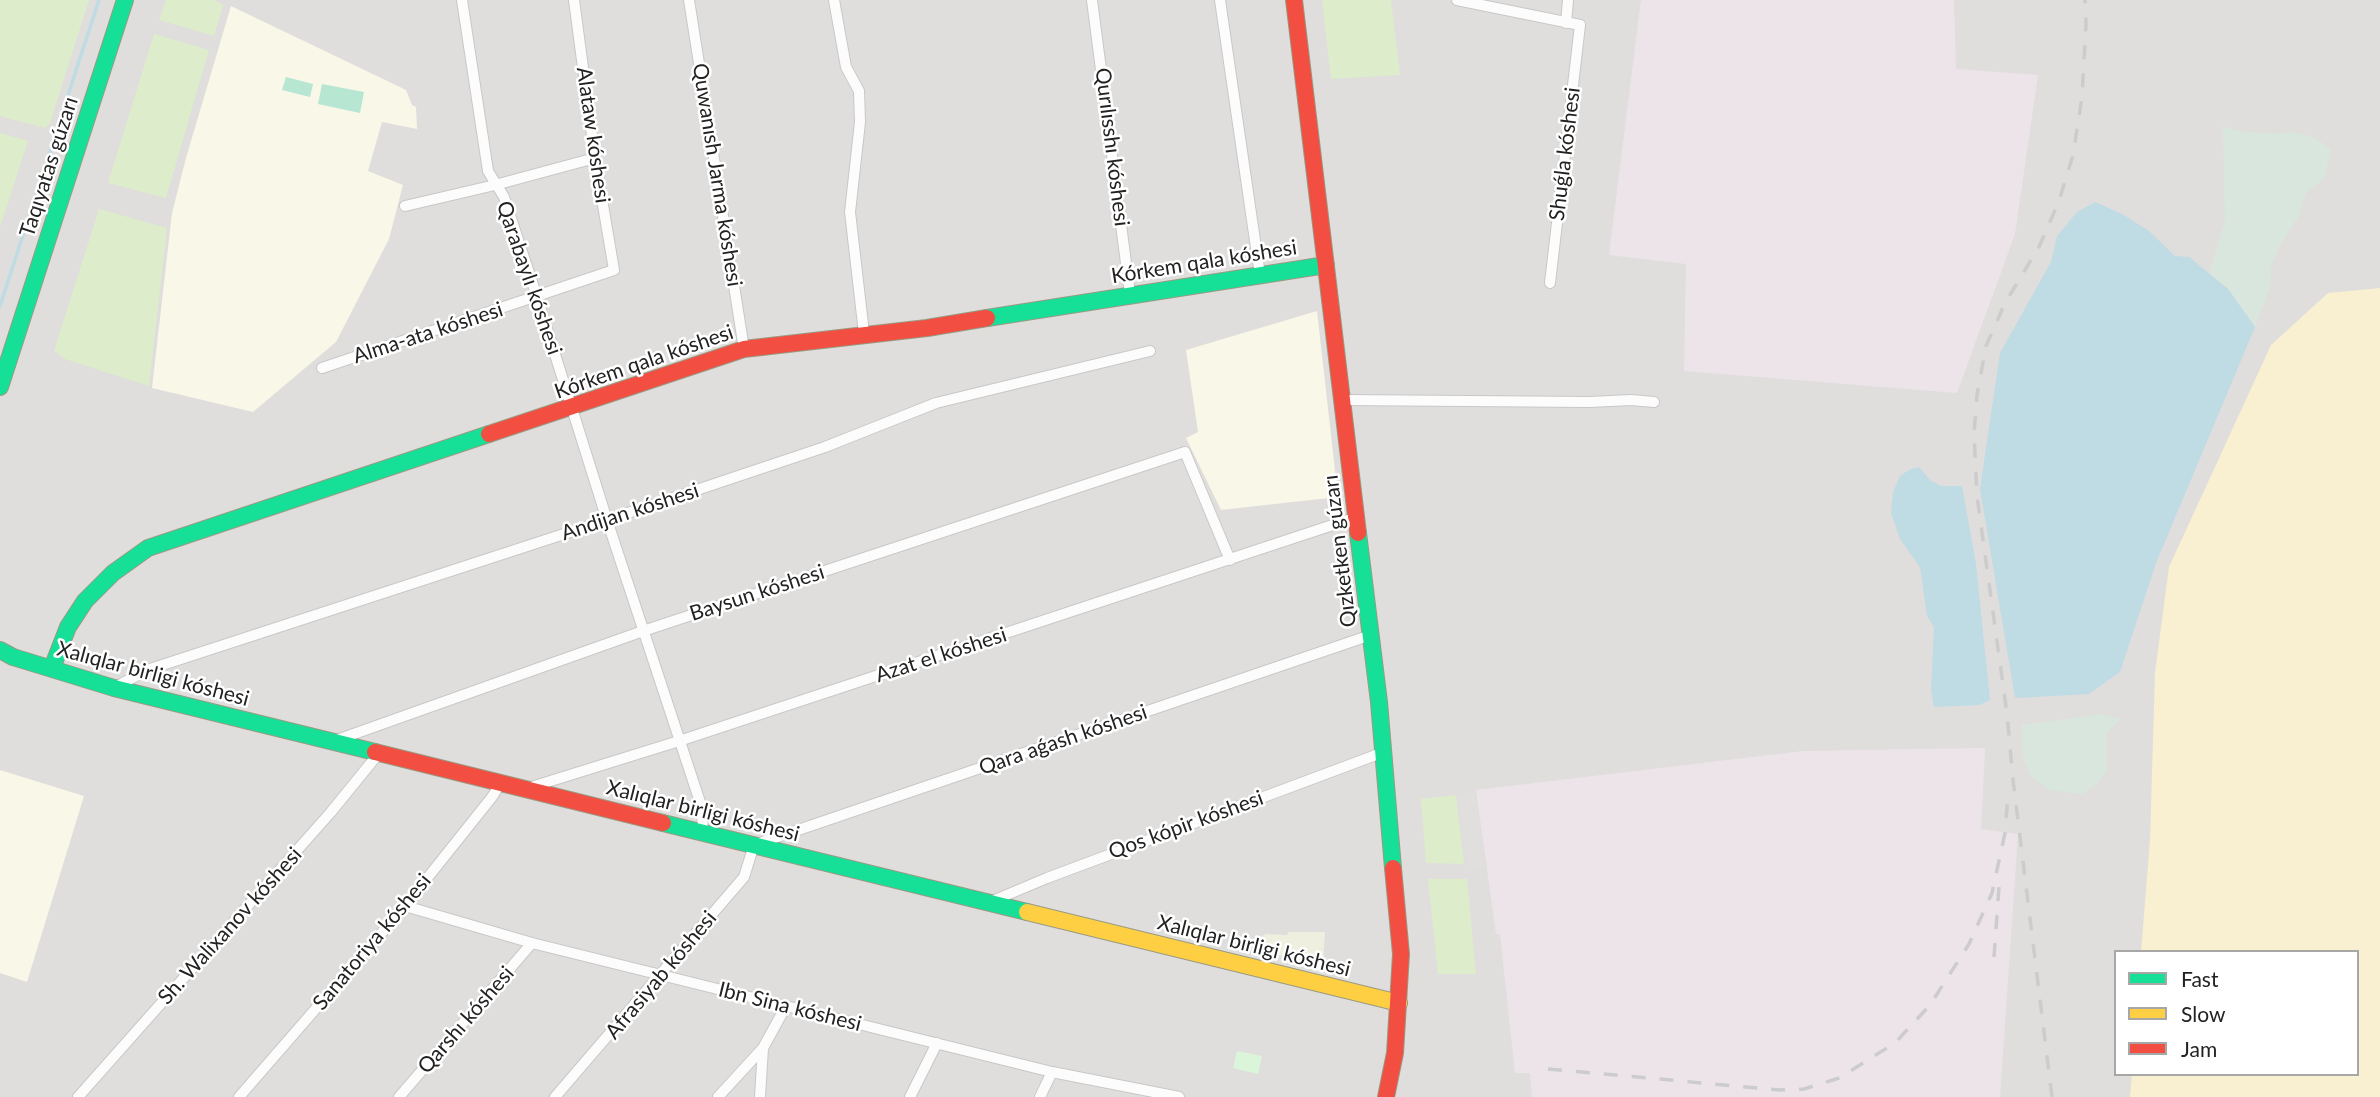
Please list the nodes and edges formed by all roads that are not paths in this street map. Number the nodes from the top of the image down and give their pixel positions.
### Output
1 (125, 0) edge
2 (462, 0) edge
3 (574, 0) edge
4 (689, 0) edge
5 (834, 0) edge
6 (1092, 0) edge
7 (1220, 0) edge
8 (1294, 0) edge
9 (1458, 0) edge
10 (1568, 0) edge
11 (1566, 23) junction
12 (595, 158) junction
13 (495, 186) junction
14 (405, 206) dead end
15 (1326, 265) junction
16 (614, 270) joint
17 (1260, 275) junction
18 (1550, 283) dead end
19 (1130, 295) junction
20 (537, 297) junction
21 (864, 334) junction
22 (744, 349) junction
23 (1150, 351) dead end
24 (322, 368) dead end
25 (0, 387) edge
26 (1343, 400) junction
27 (1654, 402) dead end
28 (573, 408) junction
29 (1357, 517) junction
30 (607, 520) junction
31 (1230, 560) junction
32 (643, 631) junction
33 (1371, 635) junction
34 (0, 650) edge
35 (52, 668) junction
36 (114, 688) junction
37 (679, 741) junction
38 (332, 742) junction
39 (1384, 752) junction
40 (379, 753) junction
41 (500, 784) junction
42 (523, 789) junction
43 (703, 833) junction
44 (754, 845) junction
45 (990, 902) junction
46 (405, 906) junction
47 (533, 943) junction
48 (662, 975) junction
49 (1399, 1003) junction
50 (786, 1006) junction
51 (936, 1044) junction
52 (762, 1048) junction
53 (1052, 1072) junction
54 (78, 1097) edge
55 (239, 1097) edge
56 (399, 1097) edge
57 (555, 1097) edge
58 (718, 1097) edge
59 (760, 1097) edge
60 (910, 1097) edge
61 (1040, 1097) edge
62 (1172, 1097) edge
63 (1179, 1097) edge
64 (1386, 1097) edge

1 - 25 main road, Taqıyatas gúzarı
2 - 13 street, Qarabaylı kóshesi
3 - 12 street, Alataw kóshesi
4 - 22 street, Quwanısh Jarma kóshesi
5 - 21 street
6 - 19 street, Qurılısshı kóshesi
7 - 17 street
8 - 15 main road, Qızketken gúzarı
9 - 11 street
10 - 11 street
11 - 18 street, Shuǵla kóshesi
12 - 13 street
12 - 16 street, Alataw kóshesi
13 - 14 street
13 - 20 street, Qarabaylı kóshesi
15 - 17 main road, Kórkem qala kóshesi
15 - 26 main road, Qızketken gúzarı
16 - 20 street, Alma-ata kóshesi
17 - 19 main road, Kórkem qala kóshesi
19 - 21 main road, Kórkem qala kóshesi
20 - 24 street, Alma-ata kóshesi
20 - 28 street, Qarabaylı kóshesi
21 - 22 main road, Kórkem qala kóshesi
22 - 28 main road, Kórkem qala kóshesi
23 - 30 street, Andijan kóshesi
26 - 27 street
26 - 29 main road, Qızketken gúzarı
28 - 30 street, Qarabaylı kóshesi
28 - 35 main road, Kórkem qala kóshesi
29 - 31 street, Azat el kóshesi
29 - 33 main road, Qızketken gúzarı
30 - 32 street, Qarabaylı kóshesi
30 - 36 street, Andijan kóshesi
31 - 32 street, Baysun kóshesi
31 - 37 street, Azat el kóshesi
32 - 37 street, Qarabaylı kóshesi
32 - 38 street, Baysun kóshesi
33 - 39 main road, Qızketken gúzarı
33 - 44 street, Qara aǵash kóshesi
34 - 35 main road, Xalıqlar birligi kóshesi
35 - 36 main road, Xalıqlar birligi kóshesi
36 - 38 main road, Xalıqlar birligi kóshesi
37 - 42 street, Azat el kóshesi
37 - 43 street, Qarabaylı kóshesi
38 - 40 main road, Xalıqlar birligi kóshesi
39 - 45 street, Qos kópir kóshesi
39 - 49 main road, Qızketken gúzarı
40 - 41 main road, Xalıqlar birligi kóshesi
40 - 54 street, Sh. Walixanov kóshesi
41 - 42 main road, Xalıqlar birligi kóshesi
41 - 46 street, Sanatoriya kóshesi
42 - 43 main road, Xalıqlar birligi kóshesi
43 - 44 main road, Xalıqlar birligi kóshesi
44 - 45 main road, Xalıqlar birligi kóshesi
44 - 48 street, Afrasiyab kóshesi
45 - 49 main road, Xalıqlar birligi kóshesi
46 - 47 street, Ibn Sina kóshesi
46 - 55 street, Sanatoriya kóshesi
47 - 48 street, Ibn Sina kóshesi
47 - 56 street, Qarshı kóshesi
48 - 50 street, Ibn Sina kóshesi
48 - 57 street, Afrasiyab kóshesi
49 - 64 main road, Qızketken gúzarı
50 - 51 street, Ibn Sina kóshesi
50 - 52 street
51 - 53 street, Ibn Sina kóshesi
51 - 60 street
52 - 58 street
52 - 59 street
53 - 61 street
53 - 62 street, Ibn Sina kóshesi
62 - 63 street, Ibn Sina kóshesi

